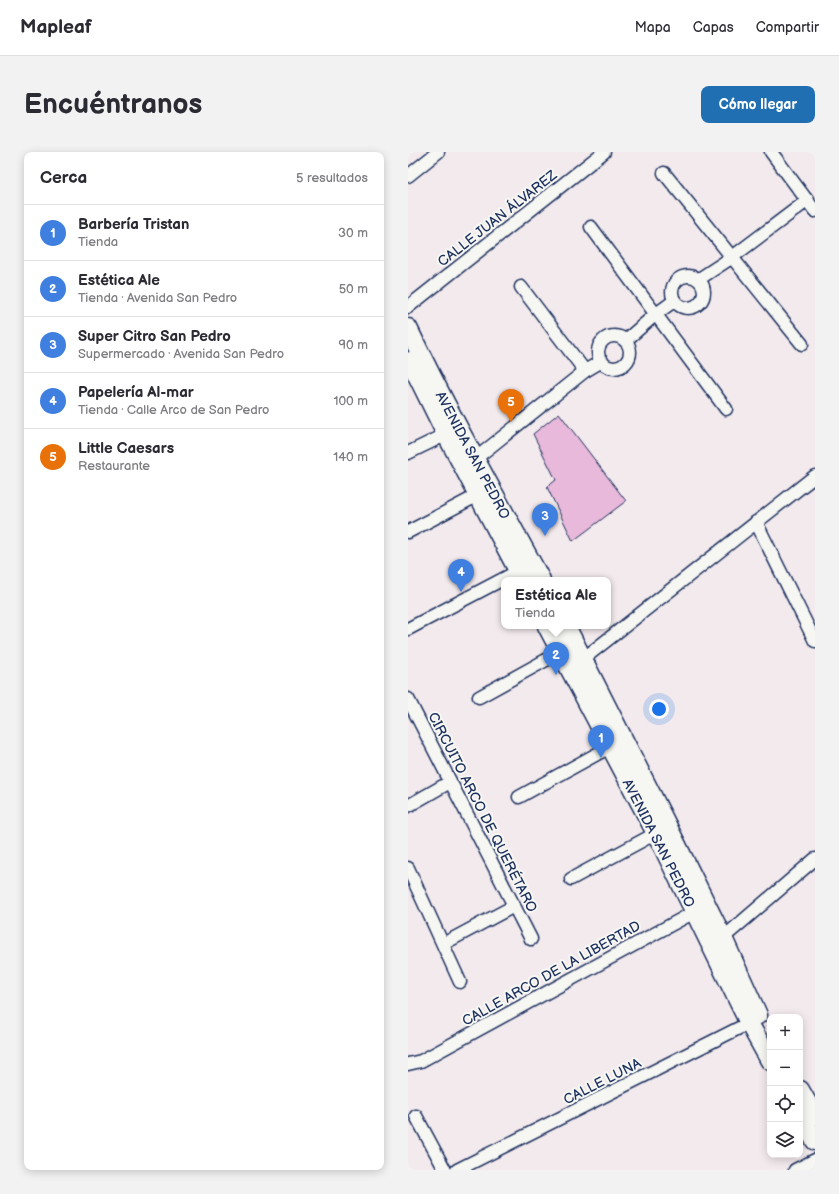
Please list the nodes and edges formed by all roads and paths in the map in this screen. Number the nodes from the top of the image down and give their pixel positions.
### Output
1 (438, 152) edge
2 (604, 152) edge
3 (771, 152) edge
4 (664, 173) dead end
5 (408, 176) edge
6 (808, 200) junction
7 (815, 211) edge
8 (591, 227) dead end
9 (731, 258) junction
10 (698, 279) junction
11 (521, 287) dead end
12 (674, 301) junction
13 (408, 307) edge
14 (656, 314) junction
15 (408, 328) edge
16 (625, 341) junction
17 (802, 344) dead end
18 (408, 357) edge
19 (602, 361) junction
20 (585, 370) junction
21 (418, 375) edge
22 (726, 409) dead end
23 (453, 431) junction
24 (408, 453) edge
25 (470, 463) junction
26 (815, 476) edge
27 (484, 491) junction
28 (756, 522) junction
29 (408, 532) edge
30 (524, 572) edge
31 (514, 577) edge
32 (535, 577) edge
33 (501, 583) edge
34 (611, 628) edge
35 (408, 629) edge
36 (550, 629) edge
37 (567, 629) edge
38 (609, 629) edge
39 (815, 640) edge
40 (572, 656) junction
41 (479, 698) dead end
42 (408, 699) edge
43 (617, 743) junction
44 (450, 782) junction
45 (519, 797) dead end
46 (408, 806) edge
47 (662, 830) junction
48 (815, 859) edge
49 (408, 868) edge
50 (571, 879) dead end
51 (411, 880) edge
52 (514, 906) junction
53 (701, 909) junction
54 (723, 938) junction
55 (531, 939) dead end
56 (443, 944) junction
57 (460, 982) dead end
58 (754, 1021) junction
59 (767, 1033) edge
60 (767, 1054) edge
61 (408, 1064) edge
62 (803, 1095) edge
63 (416, 1116) dead end
64 (815, 1116) edge
65 (803, 1119) edge
66 (815, 1141) edge
67 (815, 1160) edge
68 (445, 1170) edge
69 (457, 1170) edge
70 (795, 1170) edge

1 - 5 street
2 - 13 street, CALLE JUAN ÁLVAREZ
3 - 6 street
4 - 9 street
6 - 7 street
6 - 9 street
8 - 14 street
9 - 10 street
9 - 17 street
10 - 12 street
10 - 12 street
11 - 20 street
12 - 14 street
14 - 16 street
14 - 22 street
15 - 21 main road, AVENIDA SAN PEDRO
16 - 19 street
16 - 19 street
18 - 21 main road, AVENIDA SAN PEDRO
19 - 20 street
20 - 25 street
21 - 23 main road, AVENIDA SAN PEDRO
23 - 24 street
23 - 25 main road, AVENIDA SAN PEDRO
25 - 27 main road, AVENIDA SAN PEDRO
26 - 28 street
27 - 29 street
27 - 30 main road, AVENIDA SAN PEDRO
28 - 34 street
28 - 39 street
30 - 31 street
30 - 32 main road, AVENIDA SAN PEDRO
33 - 35 street
36 - 40 main road, AVENIDA SAN PEDRO
37 - 40 main road, AVENIDA SAN PEDRO
38 - 40 street
40 - 41 street
40 - 43 main road, AVENIDA SAN PEDRO
42 - 44 street, CIRCUITO ARCO DE QUERÉTARO
43 - 45 street
43 - 47 main road, AVENIDA SAN PEDRO
44 - 46 street
44 - 52 street, CIRCUITO ARCO DE QUERÉTARO
47 - 50 street
47 - 53 main road, AVENIDA SAN PEDRO
48 - 54 street
49 - 51 street
51 - 56 street
52 - 55 street, CIRCUITO ARCO DE QUERÉTARO
52 - 56 street
53 - 54 main road, AVENIDA SAN PEDRO
53 - 58 main road, AVENIDA SAN PEDRO
53 - 61 street, CALLE ARCO DE LA LIBERTAD
54 - 58 main road, AVENIDA SAN PEDRO
56 - 57 street
58 - 59 main road, AVENIDA SAN PEDRO
58 - 60 main road, AVENIDA SAN PEDRO
58 - 69 street, CALLE LUNA
62 - 64 main road
63 - 68 street
65 - 66 main road
67 - 70 street

